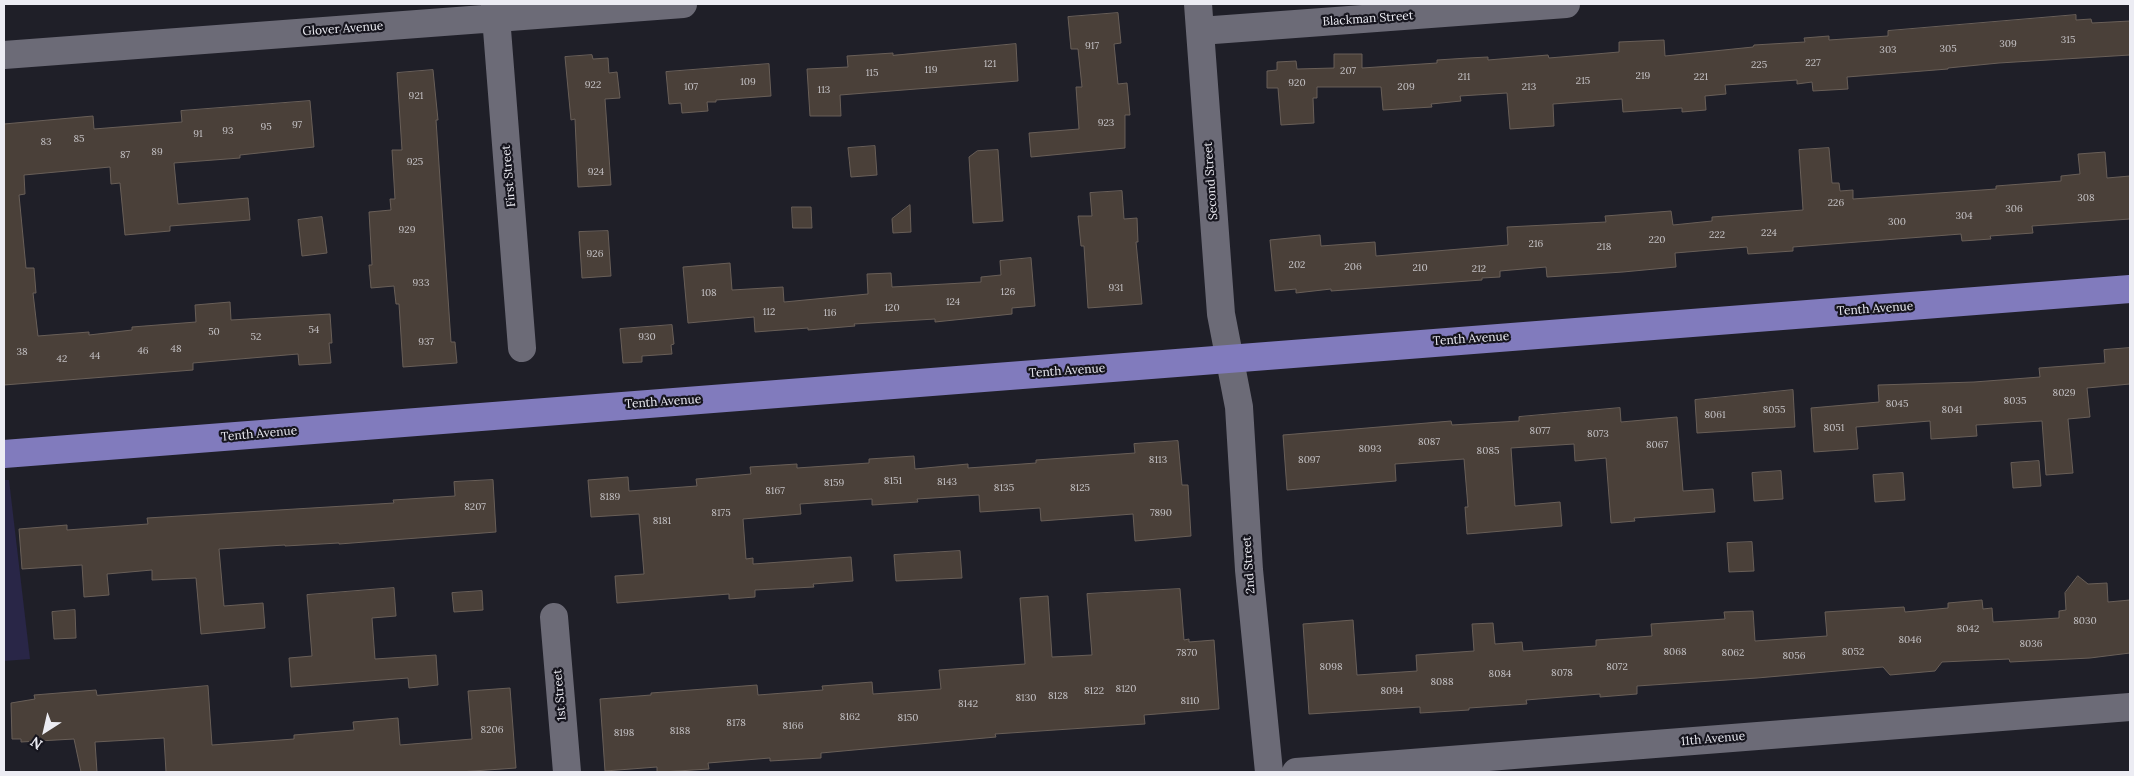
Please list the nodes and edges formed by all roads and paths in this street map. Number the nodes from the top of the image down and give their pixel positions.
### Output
1 (683, 4) edge
2 (1198, 4) edge
3 (1566, 4) edge
4 (496, 11) edge
5 (1200, 31) junction
6 (4, 55) edge
7 (2130, 289) edge
8 (522, 348) dead end
9 (1230, 358) junction
10 (4, 454) edge
11 (554, 617) dead end
12 (2130, 706) edge
13 (566, 772) edge
14 (1269, 772) edge
15 (1296, 772) edge

1 - 4 street, Glover Avenue
2 - 5 street, Second Street
3 - 5 street, Blackman Street
4 - 6 street, Glover Avenue
4 - 8 street, First Street
5 - 9 street, Second Street
7 - 9 main road, Tenth Avenue
9 - 10 main road, Tenth Avenue
9 - 14 street, 2nd Street
11 - 13 street, 1st Street
12 - 15 street, 11th Avenue

